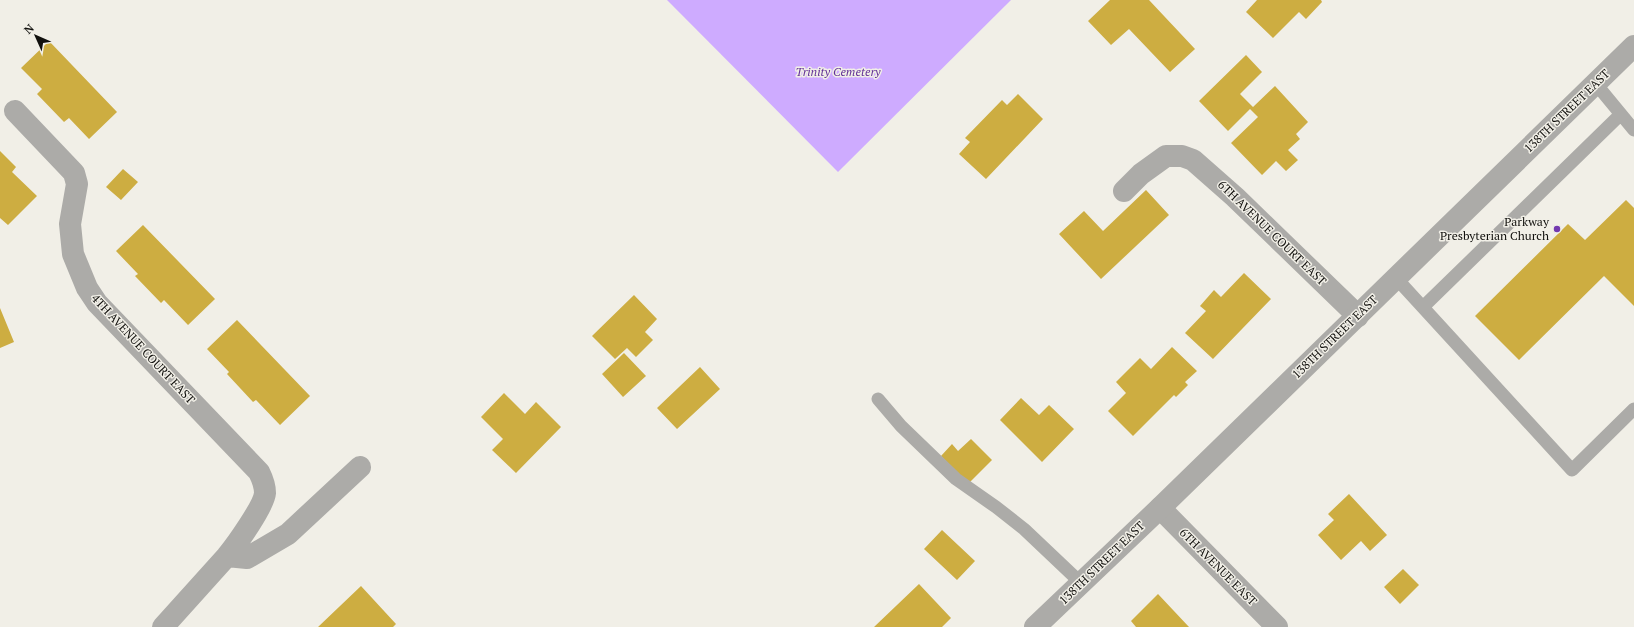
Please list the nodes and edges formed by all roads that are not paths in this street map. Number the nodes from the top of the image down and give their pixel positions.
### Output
1 (1634, 46) edge
2 (1596, 84) junction
3 (15, 111) dead end
4 (1621, 114) junction
5 (1634, 130) edge
6 (1124, 191) dead end
7 (1396, 278) junction
8 (1423, 307) junction
9 (1358, 316) junction
10 (878, 399) dead end
11 (1634, 409) edge
12 (360, 466) dead end
13 (1160, 508) junction
14 (227, 556) junction
15 (1081, 583) junction
16 (163, 627) edge
17 (1034, 627) edge
18 (1277, 627) edge

1 - 2 street, 138TH STREET EAST
2 - 4 lane
2 - 7 street, 138TH STREET EAST
3 - 14 street, 4TH AVENUE COURT EAST
4 - 5 lane
4 - 8 lane
6 - 9 street, 6TH AVENUE COURT EAST
7 - 8 lane
7 - 9 street, 138TH STREET EAST
8 - 11 lane
9 - 13 street, 138TH STREET EAST
10 - 15 lane
12 - 14 street
13 - 15 street, 138TH STREET EAST
13 - 18 street, 6TH AVENUE EAST
14 - 16 street, 4TH AVENUE COURT EAST
15 - 17 street, 138TH STREET EAST

